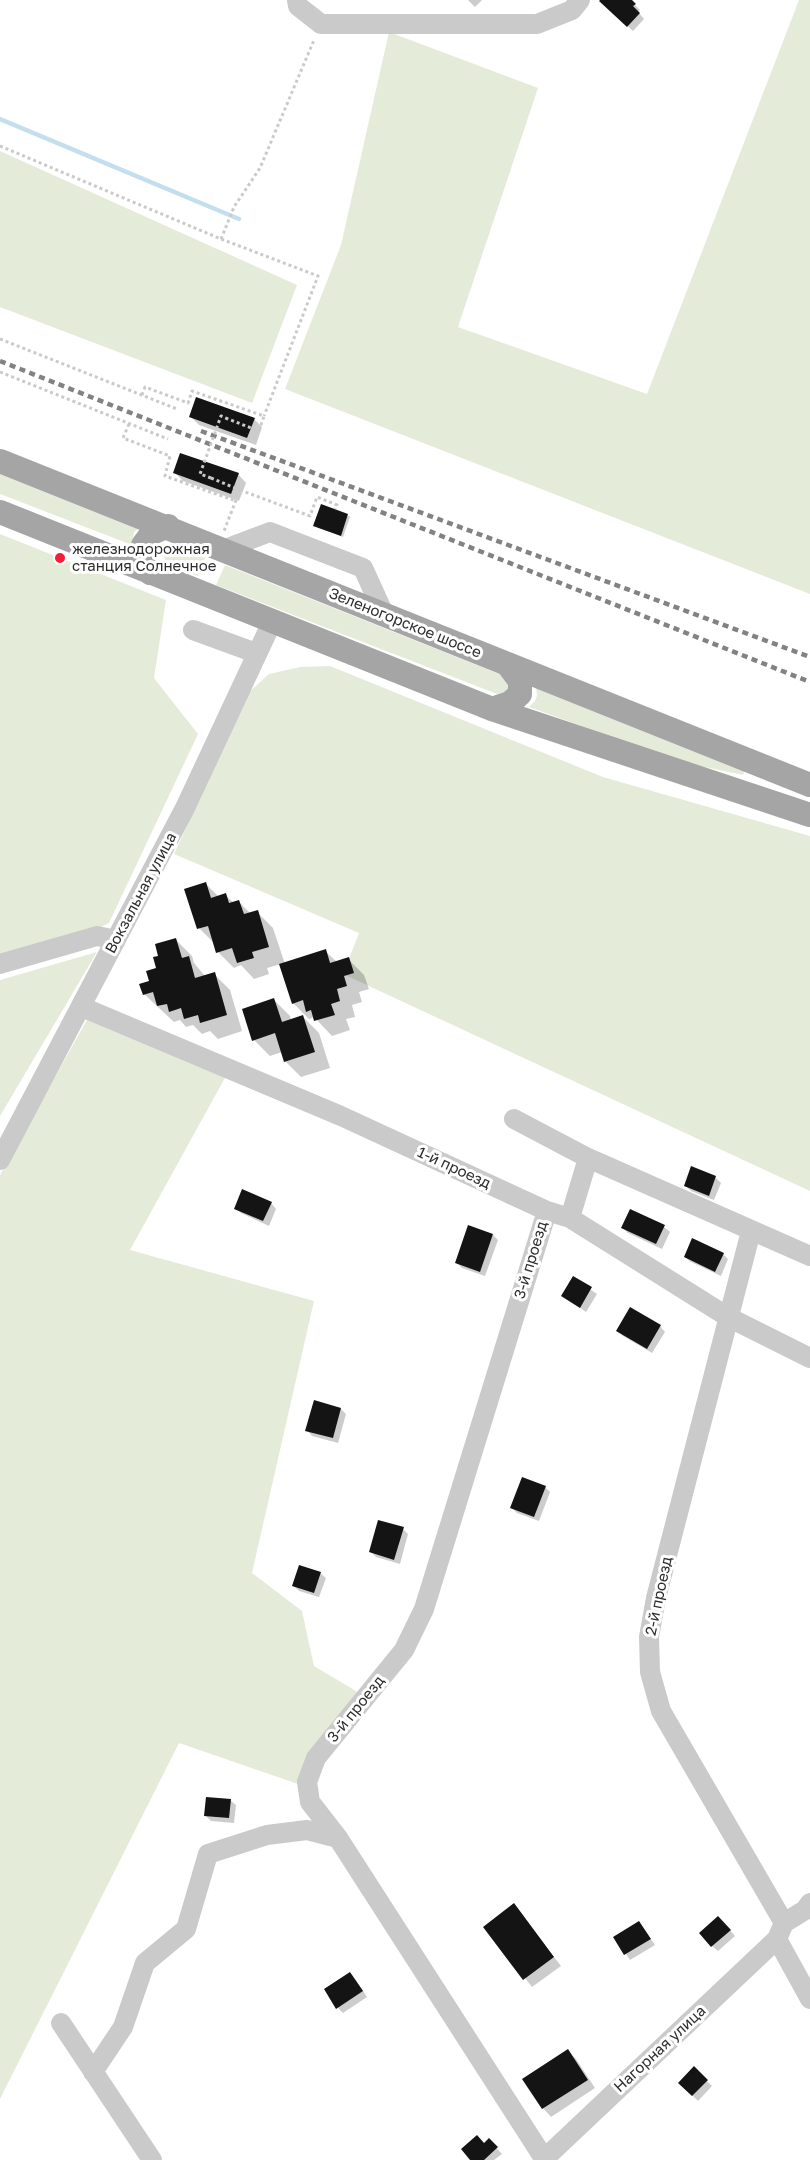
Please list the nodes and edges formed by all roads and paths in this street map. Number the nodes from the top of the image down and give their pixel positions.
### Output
1 (297, 0) edge
2 (580, 0) edge
3 (321, 24) junction
4 (0, 146) edge
5 (221, 239) junction
6 (0, 339) edge
7 (0, 372) edge
8 (142, 395) junction
9 (177, 409) dead end
10 (264, 416) junction
11 (129, 424) junction
12 (168, 439) dead end
13 (0, 461) edge
14 (240, 490) junction
15 (236, 501) junction
16 (335, 509) dead end
17 (0, 512) edge
18 (168, 526) junction
19 (222, 548) junction
20 (150, 573) junction
21 (384, 614) junction
22 (272, 622) junction
23 (193, 630) dead end
24 (256, 653) junction
25 (508, 665) junction
26 (492, 709) junction
27 (810, 786) edge
28 (810, 815) edge
29 (116, 940) junction
30 (0, 964) edge
31 (82, 1007) junction
32 (514, 1119) dead end
33 (588, 1158) junction
34 (0, 1160) edge
35 (547, 1211) junction
36 (570, 1218) junction
37 (751, 1230) junction
38 (810, 1256) edge
39 (728, 1317) junction
40 (810, 1358) edge
41 (338, 1838) junction
42 (810, 1903) edge
43 (780, 1931) junction
44 (810, 1999) edge
45 (61, 2023) dead end
46 (93, 2072) junction
47 (152, 2160) edge
48 (544, 2160) edge

1 - 3 street
2 - 3 street
3 - 5 path
4 - 5 path
5 - 10 path
6 - 8 path
7 - 11 path
8 - 9 path
8 - 10 path
10 - 14 path, bridge
11 - 12 path
11 - 15 path
13 - 18 main road, Зеленогорское шоссе
14 - 15 path
14 - 16 path
15 - 19 path
17 - 20 main road
18 - 19 main road, Зеленогорское шоссе
18 - 20 main road
19 - 21 main road, Зеленогорское шоссе
19 - 21 street
20 - 22 main road
21 - 25 main road, Зеленогорское шоссе
22 - 24 street, Вокзальная улица
22 - 26 main road
23 - 24 street
24 - 29 street, Вокзальная улица
25 - 26 main road
25 - 27 main road, Зеленогорское шоссе
26 - 28 main road
29 - 30 street
29 - 31 street, Вокзальная улица
31 - 34 street, Вокзальная улица
31 - 35 street, 1-й проезд
32 - 33 street
33 - 36 street
33 - 37 street
35 - 36 street, 1-й проезд
35 - 41 street, 3-й проезд
36 - 39 street, 1-й проезд
37 - 38 street
37 - 39 street, 2-й проезд
39 - 40 street, 1-й проезд
39 - 43 street, 2-й проезд
41 - 46 street
41 - 48 street, 3-й проезд
42 - 43 street, Нагорная улица
43 - 44 street, 2-й проезд
43 - 48 street, Нагорная улица
45 - 46 street
46 - 47 street

